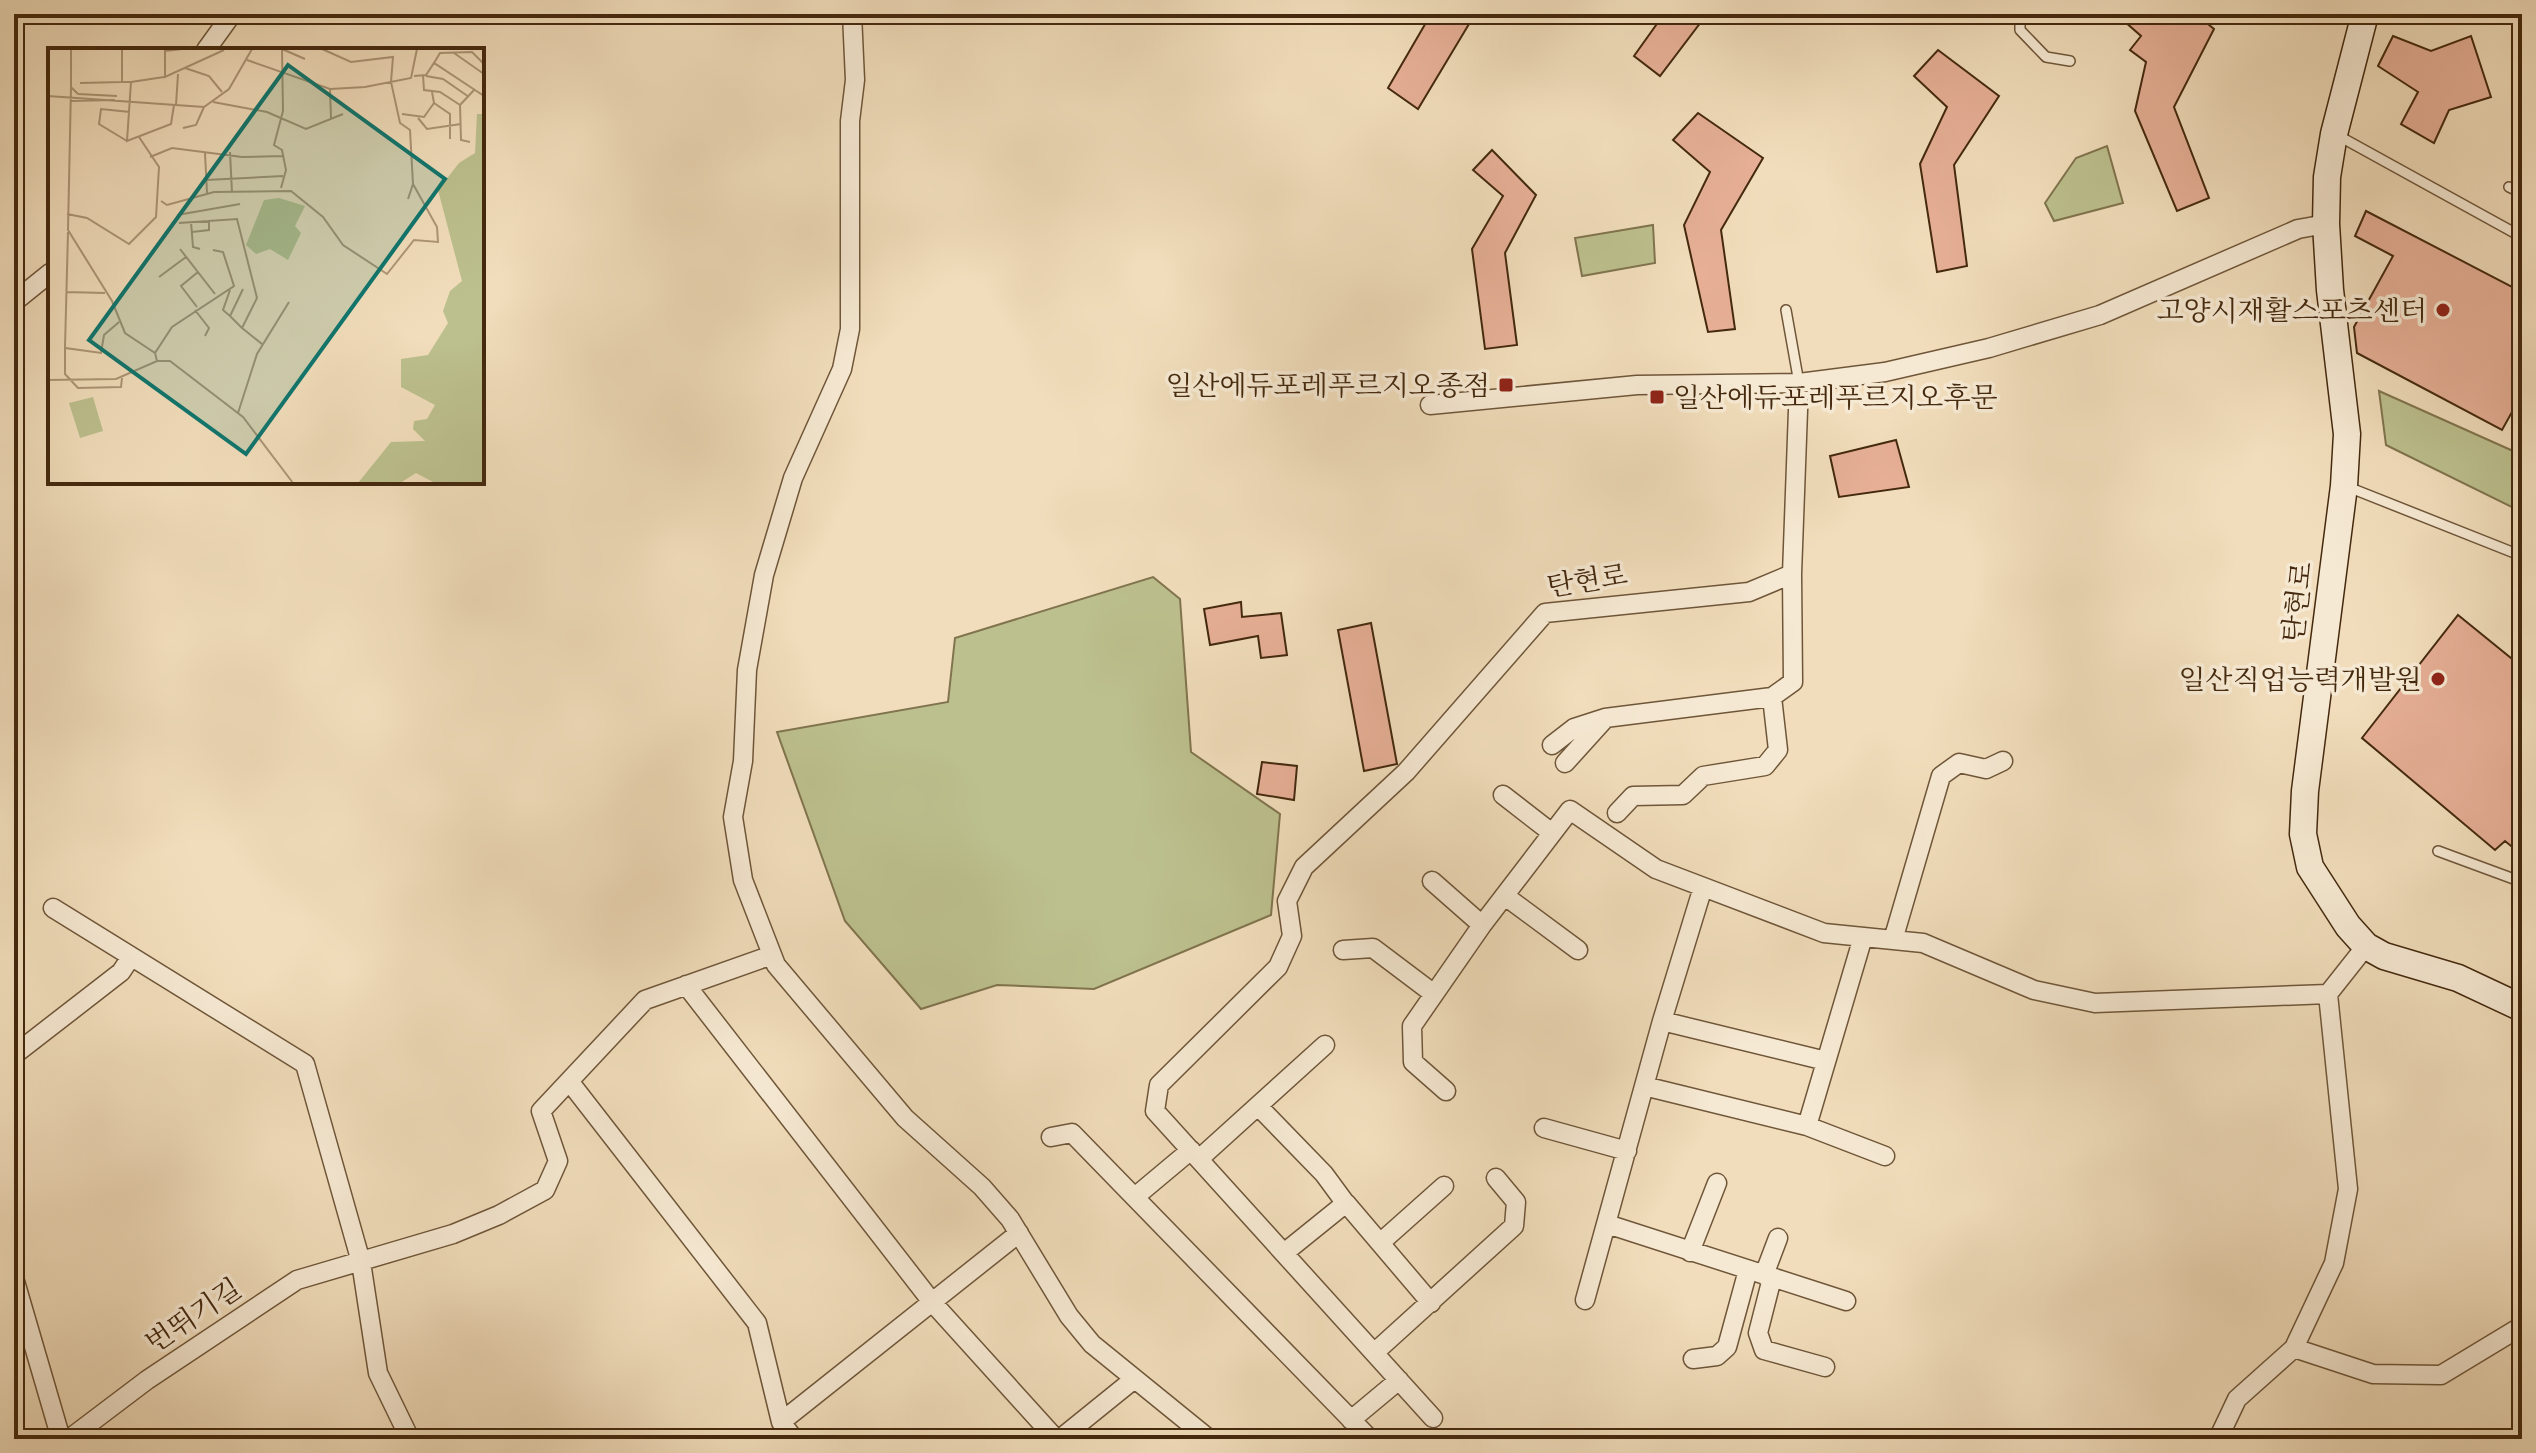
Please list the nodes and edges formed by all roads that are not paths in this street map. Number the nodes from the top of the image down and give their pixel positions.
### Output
1 (232, 14) edge
2 (852, 14) edge
3 (2020, 14) edge
4 (2365, 14) edge
5 (207, 48) edge
6 (2070, 61) dead end
7 (2334, 134) junction
8 (2509, 187) dead end
9 (2522, 193) edge
10 (2326, 224) junction
11 (2522, 237) edge
12 (48, 275) edge
13 (14, 302) edge
14 (1786, 310) dead end
15 (1799, 383) junction
16 (1430, 405) dead end
17 (2344, 486) junction
18 (2522, 556) edge
19 (1792, 574) junction
20 (1772, 697) junction
21 (1605, 718) junction
22 (1552, 745) dead end
23 (2003, 761) dead end
24 (1565, 763) dead end
25 (1503, 795) dead end
26 (1617, 813) dead end
27 (1552, 833) junction
28 (2438, 851) dead end
29 (1432, 881) dead end
30 (2522, 882) edge
31 (1703, 887) junction
32 (1505, 896) junction
33 (53, 908) dead end
34 (1482, 925) junction
35 (1863, 937) junction
36 (1893, 940) junction
37 (2366, 946) junction
38 (1343, 950) dead end
39 (1578, 950) dead end
40 (772, 955) junction
41 (131, 957) junction
42 (686, 985) junction
43 (1434, 994) junction
44 (2328, 994) junction
45 (2522, 1008) edge
46 (1662, 1021) junction
47 (1325, 1045) dead end
48 (14, 1055) edge
49 (1826, 1061) junction
50 (569, 1081) junction
51 (1644, 1086) junction
52 (1446, 1091) dead end
53 (1258, 1106) junction
54 (1807, 1126) junction
55 (1544, 1128) dead end
56 (1051, 1137) dead end
57 (1627, 1151) junction
58 (1195, 1155) junction
59 (1885, 1156) dead end
60 (1496, 1178) dead end
61 (1717, 1183) dead end
62 (1444, 1186) dead end
63 (1136, 1196) junction
64 (1349, 1208) junction
65 (1607, 1224) junction
66 (1019, 1233) junction
67 (1778, 1238) dead end
68 (1380, 1243) junction
69 (1690, 1252) junction
70 (1284, 1253) junction
71 (361, 1262) junction
72 (1761, 1274) junction
73 (14, 1278) edge
74 (1585, 1300) dead end
75 (1846, 1301) dead end
76 (932, 1302) junction
77 (1431, 1303) junction
78 (2522, 1326) edge
79 (2294, 1348) junction
80 (1374, 1353) junction
81 (1693, 1359) dead end
82 (1825, 1367) dead end
83 (1133, 1380) junction
84 (1399, 1380) junction
85 (1433, 1418) dead end
86 (1351, 1420) junction
87 (781, 1422) junction
88 (61, 1439) edge
89 (69, 1439) edge
90 (410, 1439) edge
91 (794, 1439) edge
92 (1058, 1439) edge
93 (1209, 1439) edge
94 (1370, 1439) edge
95 (2218, 1439) edge

1 - 5 street
2 - 40 street
3 - 6 lane
4 - 7 main road, 탄현로
7 - 10 main road, 탄현로
7 - 11 lane
8 - 9 lane
10 - 15 street
10 - 17 main road, 탄현로
12 - 13 street
14 - 15 lane
15 - 16 street
15 - 19 street
17 - 18 lane
17 - 37 main road, 탄현로
19 - 20 street
19 - 58 street, 탄현로
20 - 21 street
20 - 26 street
21 - 22 street
21 - 24 street
23 - 36 street
25 - 27 street
27 - 31 street
27 - 32 street
28 - 30 lane
29 - 34 street
31 - 35 street
31 - 46 street
32 - 34 street
32 - 39 street
33 - 41 street
34 - 43 street
35 - 36 street
35 - 49 street
36 - 44 street
37 - 44 street
37 - 45 main road, 탄현로
38 - 43 street
40 - 42 street
40 - 66 street
41 - 48 street
41 - 71 street
42 - 50 street
42 - 76 street
43 - 52 street
44 - 79 street
46 - 49 street
46 - 51 street
47 - 53 street
49 - 54 street
50 - 71 street, 번뛰기길
50 - 87 street
51 - 54 street
51 - 57 street
53 - 58 street
53 - 64 street
54 - 59 street
55 - 57 street
56 - 63 street
57 - 65 street
58 - 63 street
58 - 70 street
60 - 77 street
61 - 69 street
62 - 68 street
63 - 86 street
64 - 68 street
64 - 70 street
65 - 69 street
65 - 74 street
66 - 76 street
66 - 83 street
67 - 72 street
68 - 77 street
69 - 72 street
70 - 80 street
71 - 89 street, 번뛰기길
71 - 90 street
72 - 75 street
72 - 81 street
72 - 82 street
73 - 88 street
76 - 87 street
76 - 92 street
77 - 80 street
78 - 79 street
79 - 95 street
80 - 84 street
83 - 92 street
83 - 93 street
84 - 85 street
84 - 86 street
86 - 94 street
87 - 91 street

